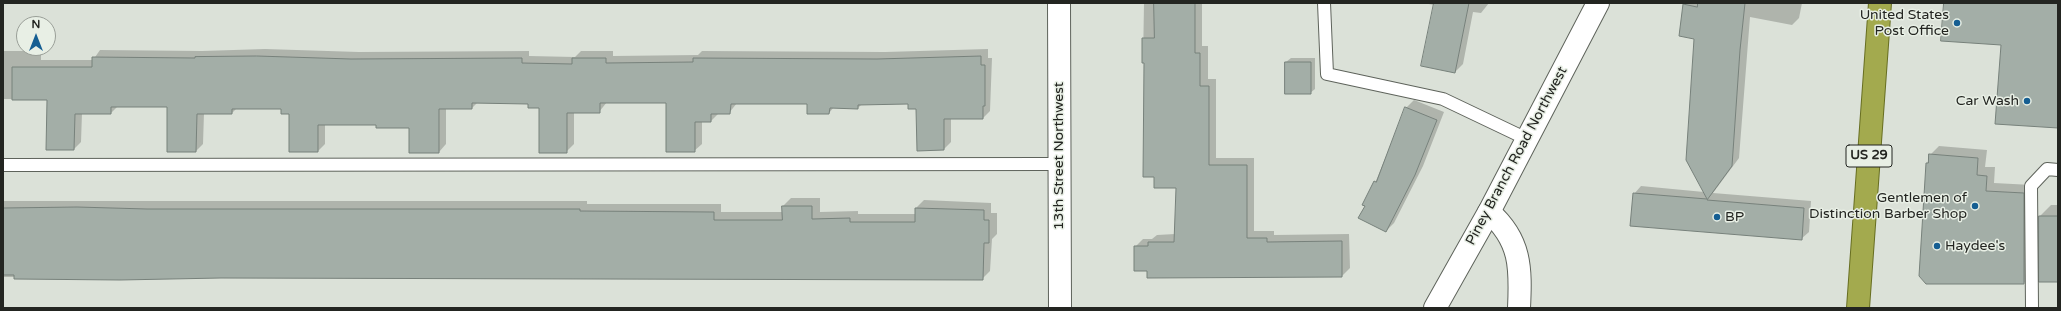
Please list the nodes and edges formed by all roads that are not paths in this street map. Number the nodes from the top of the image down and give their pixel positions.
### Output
1 (1059, 3) edge
2 (1324, 3) edge
3 (1598, 3) edge
4 (1880, 3) edge
5 (1527, 139) junction
6 (1059, 164) junction
7 (3, 165) edge
8 (2058, 170) edge
9 (1489, 212) junction
10 (1060, 308) edge
11 (1435, 308) edge
12 (1519, 308) edge
13 (1858, 308) edge
14 (2032, 308) edge

1 - 6 street, 13th Street Northwest
2 - 5 lane
3 - 5 street, Piney Branch Road Northwest
4 - 13 highway, US 29
5 - 9 street, Piney Branch Road Northwest
6 - 7 lane
6 - 10 street, 13th Street Northwest
8 - 14 lane
9 - 11 street, Piney Branch Road Northwest
9 - 12 street

